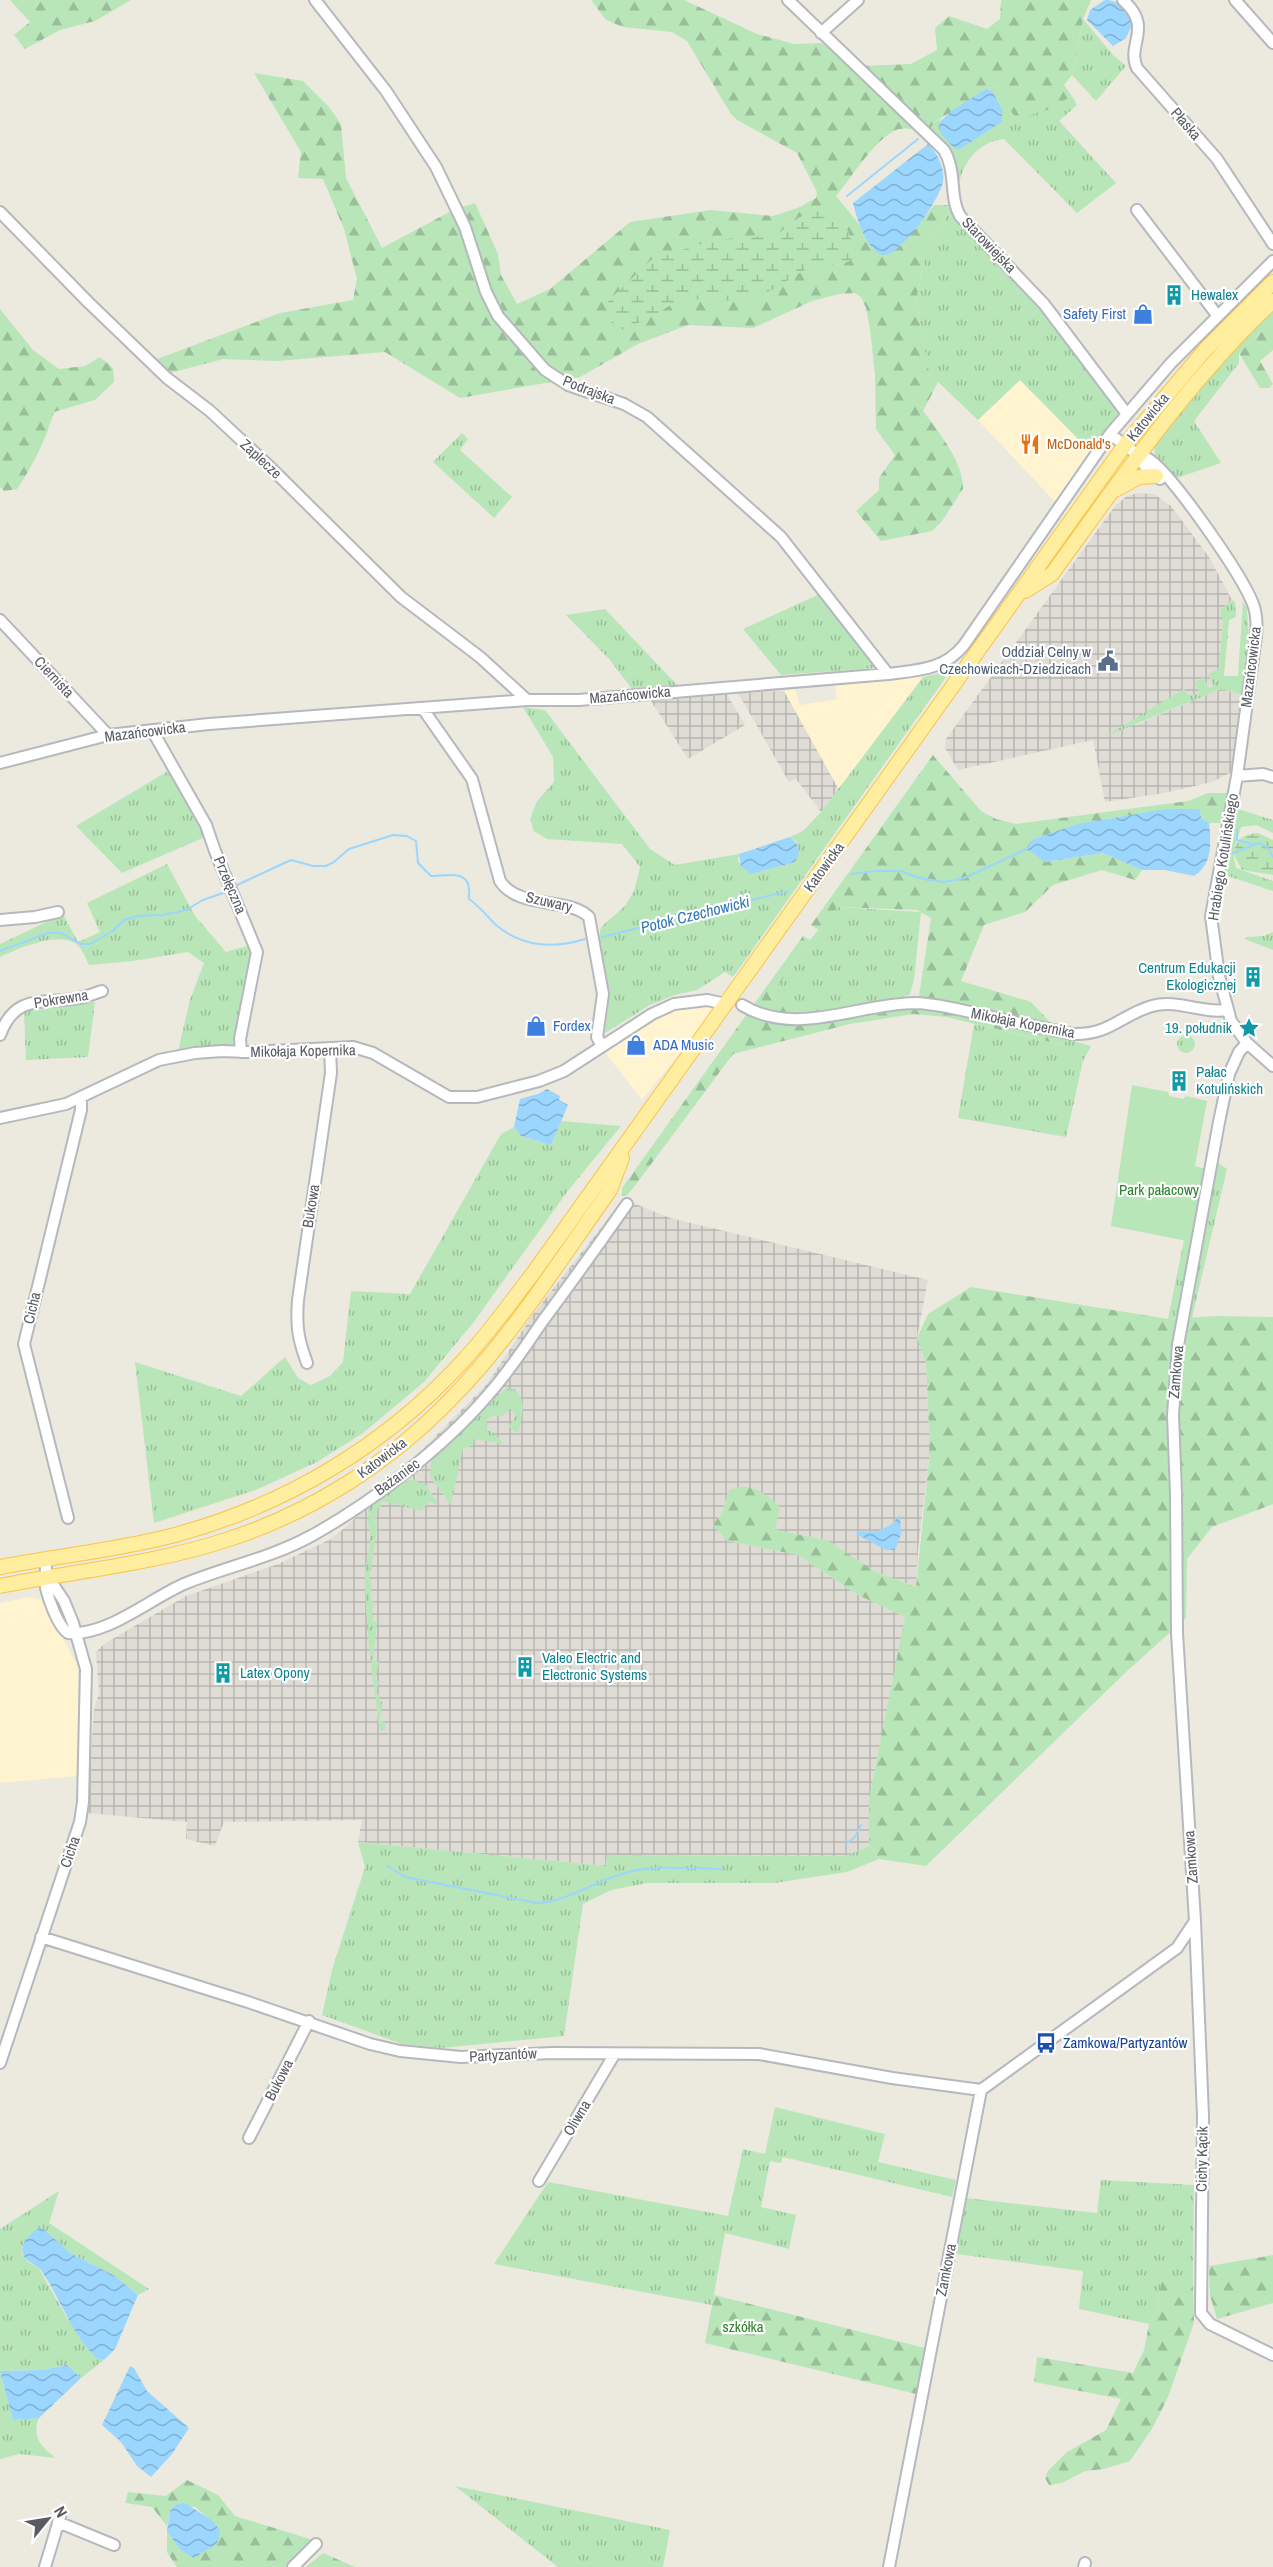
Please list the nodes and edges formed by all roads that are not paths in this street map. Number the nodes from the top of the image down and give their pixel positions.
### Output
1 (315, 0) edge
2 (788, 0) edge
3 (858, 0) edge
4 (1123, 0) edge
5 (1235, 0) edge
6 (821, 33) junction
7 (1273, 43) edge
8 (1137, 210) dead end
9 (0, 212) edge
10 (1273, 244) edge
11 (1273, 261) edge
12 (1273, 282) edge
13 (1273, 301) edge
14 (1217, 315) junction
15 (1127, 414) junction
16 (1110, 434) junction
17 (1125, 446) junction
18 (1137, 455) junction
19 (1156, 476) junction
20 (1177, 491) junction
21 (1110, 493) junction
22 (1018, 596) junction
23 (0, 620) edge
24 (888, 674) junction
25 (527, 700) junction
26 (423, 709) junction
27 (152, 730) junction
28 (108, 735) junction
29 (0, 763) edge
30 (1236, 776) junction
31 (1273, 777) edge
32 (58, 912) dead end
33 (0, 920) edge
34 (102, 991) dead end
35 (726, 1004) junction
36 (742, 1005) dead end
37 (1227, 1010) junction
38 (0, 1035) edge
39 (1247, 1043) junction
40 (602, 1046) junction
41 (330, 1048) junction
42 (241, 1052) junction
43 (1273, 1066) edge
44 (81, 1098) junction
45 (0, 1118) edge
46 (630, 1138) junction
47 (627, 1204) dead end
48 (307, 1363) dead end
49 (68, 1518) dead end
50 (45, 1558) junction
51 (0, 1567) edge
52 (48, 1576) junction
53 (0, 1586) edge
54 (77, 1634) junction
55 (1196, 1921) junction
56 (40, 1937) junction
57 (309, 2021) junction
58 (614, 2055) junction
59 (0, 2063) edge
60 (981, 2090) junction
61 (249, 2138) dead end
62 (539, 2181) dead end
63 (1273, 2355) edge
64 (316, 2544) dead end
65 (114, 2545) dead end
66 (45, 2567) edge
67 (293, 2567) edge
68 (889, 2567) edge

1 - 24 street, Podrajska
2 - 6 street, Starowiejska
3 - 6 street
4 - 10 street, Płaska
5 - 7 street
6 - 15 street, Starowiejska
8 - 14 street
9 - 25 street, Zaplecze
11 - 14 street
12 - 17 main road, Katowicka
13 - 18 main road, Katowicka
14 - 15 street
15 - 16 street
16 - 17 street, Mazańcowicka
16 - 24 street, Mazańcowicka
17 - 18 street, Mazańcowicka
17 - 22 main road, Katowicka
18 - 19 street, Mazańcowicka
18 - 20 street, Mazańcowicka
18 - 21 main road, Katowicka
19 - 20 street, Mazańcowicka
19 - 21 main road
20 - 30 street, Mazańcowicka
21 - 22 main road, Katowicka
22 - 35 main road, Katowicka
23 - 28 street, Ciernista
24 - 25 street, Mazańcowicka
25 - 26 street, Mazańcowicka
26 - 27 street, Mazańcowicka
26 - 40 street, Szuwary
27 - 28 street, Mazańcowicka
27 - 42 street, Przełęczna
28 - 29 street, Mazańcowicka
30 - 31 street
30 - 37 street, Hrabiego Kotulińskiego
32 - 33 street
34 - 38 street, Pokrewna
35 - 40 street, Mikołaja Kopernika
35 - 46 main road, Katowicka
36 - 37 street, Mikołaja Kopernika
37 - 39 street
39 - 43 street
39 - 55 street, Zamkowa
40 - 41 street, Mikołaja Kopernika
41 - 42 street, Mikołaja Kopernika
41 - 48 street, Bukowa
42 - 44 street, Mikołaja Kopernika
44 - 45 street, Mikołaja Kopernika
44 - 49 street, Cicha
46 - 50 main road, Katowicka
46 - 52 main road, Katowicka
47 - 54 street, Bażaniec
50 - 51 main road, Katowicka
50 - 52 street, Cicha
52 - 53 main road, Katowicka
52 - 54 street, Cicha
54 - 56 street, Cicha
55 - 60 street
55 - 63 street, Cichy Kącik
56 - 57 street, Partyzantów
56 - 59 street, Cicha
57 - 58 street, Partyzantów
57 - 61 street, Bukowa
58 - 60 street, Partyzantów
58 - 62 street, Oliwna
60 - 68 street, Zamkowa
64 - 67 street
65 - 66 street

